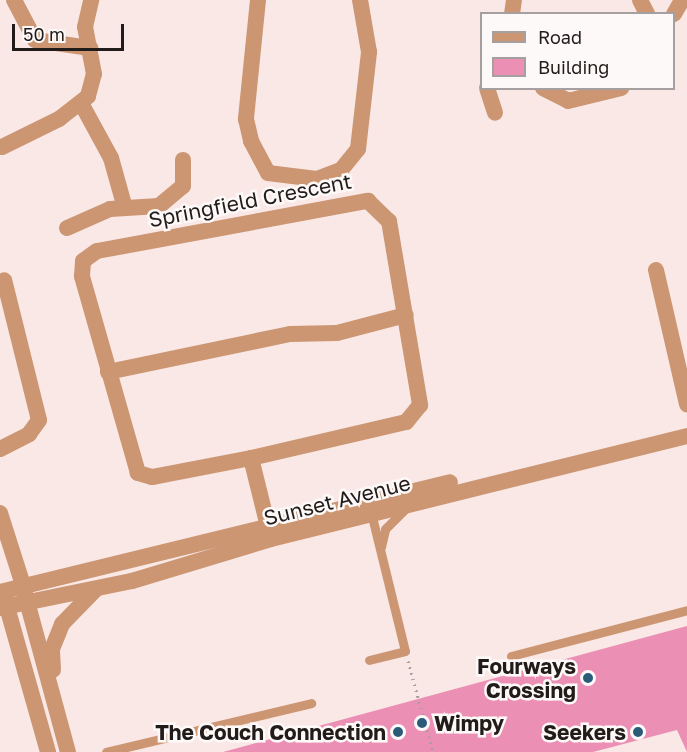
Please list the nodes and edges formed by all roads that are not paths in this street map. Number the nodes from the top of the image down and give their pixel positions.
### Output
1 (14, 0) edge
2 (91, 0) edge
3 (258, 0) edge
4 (360, 0) edge
5 (682, 0) edge
6 (675, 13) edge
7 (90, 48) junction
8 (488, 90) edge
9 (547, 90) edge
10 (613, 90) edge
11 (81, 103) junction
12 (495, 113) dead end
13 (2, 147) dead end
14 (183, 160) dead end
15 (125, 208) junction
16 (67, 228) dead end
17 (656, 270) dead end
18 (4, 280) dead end
19 (406, 315) junction
20 (108, 372) junction
21 (687, 404) edge
22 (687, 426) edge
23 (687, 436) edge
24 (0, 449) edge
25 (251, 458) junction
26 (411, 504) junction
27 (370, 509) junction
28 (0, 513) edge
29 (270, 532) junction
30 (381, 550) junction
31 (23, 585) junction
32 (1, 589) edge
33 (96, 589) junction
34 (28, 605) junction
35 (4, 609) edge
36 (687, 610) edge
37 (511, 656) dead end
38 (369, 660) dead end
39 (311, 703) dead end
40 (58, 712) junction
41 (48, 752) edge
42 (68, 752) edge
43 (106, 752) edge

1 - 7 street
2 - 7 street
3 - 4 street
5 - 6 street
7 - 11 street
8 - 12 street
9 - 10 street
11 - 13 street
11 - 15 street
14 - 15 street
15 - 16 street
17 - 21 street
18 - 24 street
19 - 20 street
19 - 20 street, Springfield Crescent
19 - 25 street, Springfield Crescent
20 - 25 street, Springfield Crescent
22 - 27 street, Sunset Avenue
23 - 26 street, Sunset Avenue
25 - 29 street
26 - 27 street, Sunset Avenue
26 - 30 lane
27 - 29 street, Sunset Avenue
27 - 30 lane
28 - 31 street
29 - 31 street, Sunset Avenue
29 - 33 street, Sunset Avenue
30 - 38 lane
31 - 32 street, Sunset Avenue
31 - 34 street
32 - 35 street
33 - 34 street, Sunset Avenue
33 - 40 street
34 - 35 street, Sunset Avenue
34 - 40 street
35 - 41 street
36 - 37 lane
39 - 43 lane
40 - 42 street

